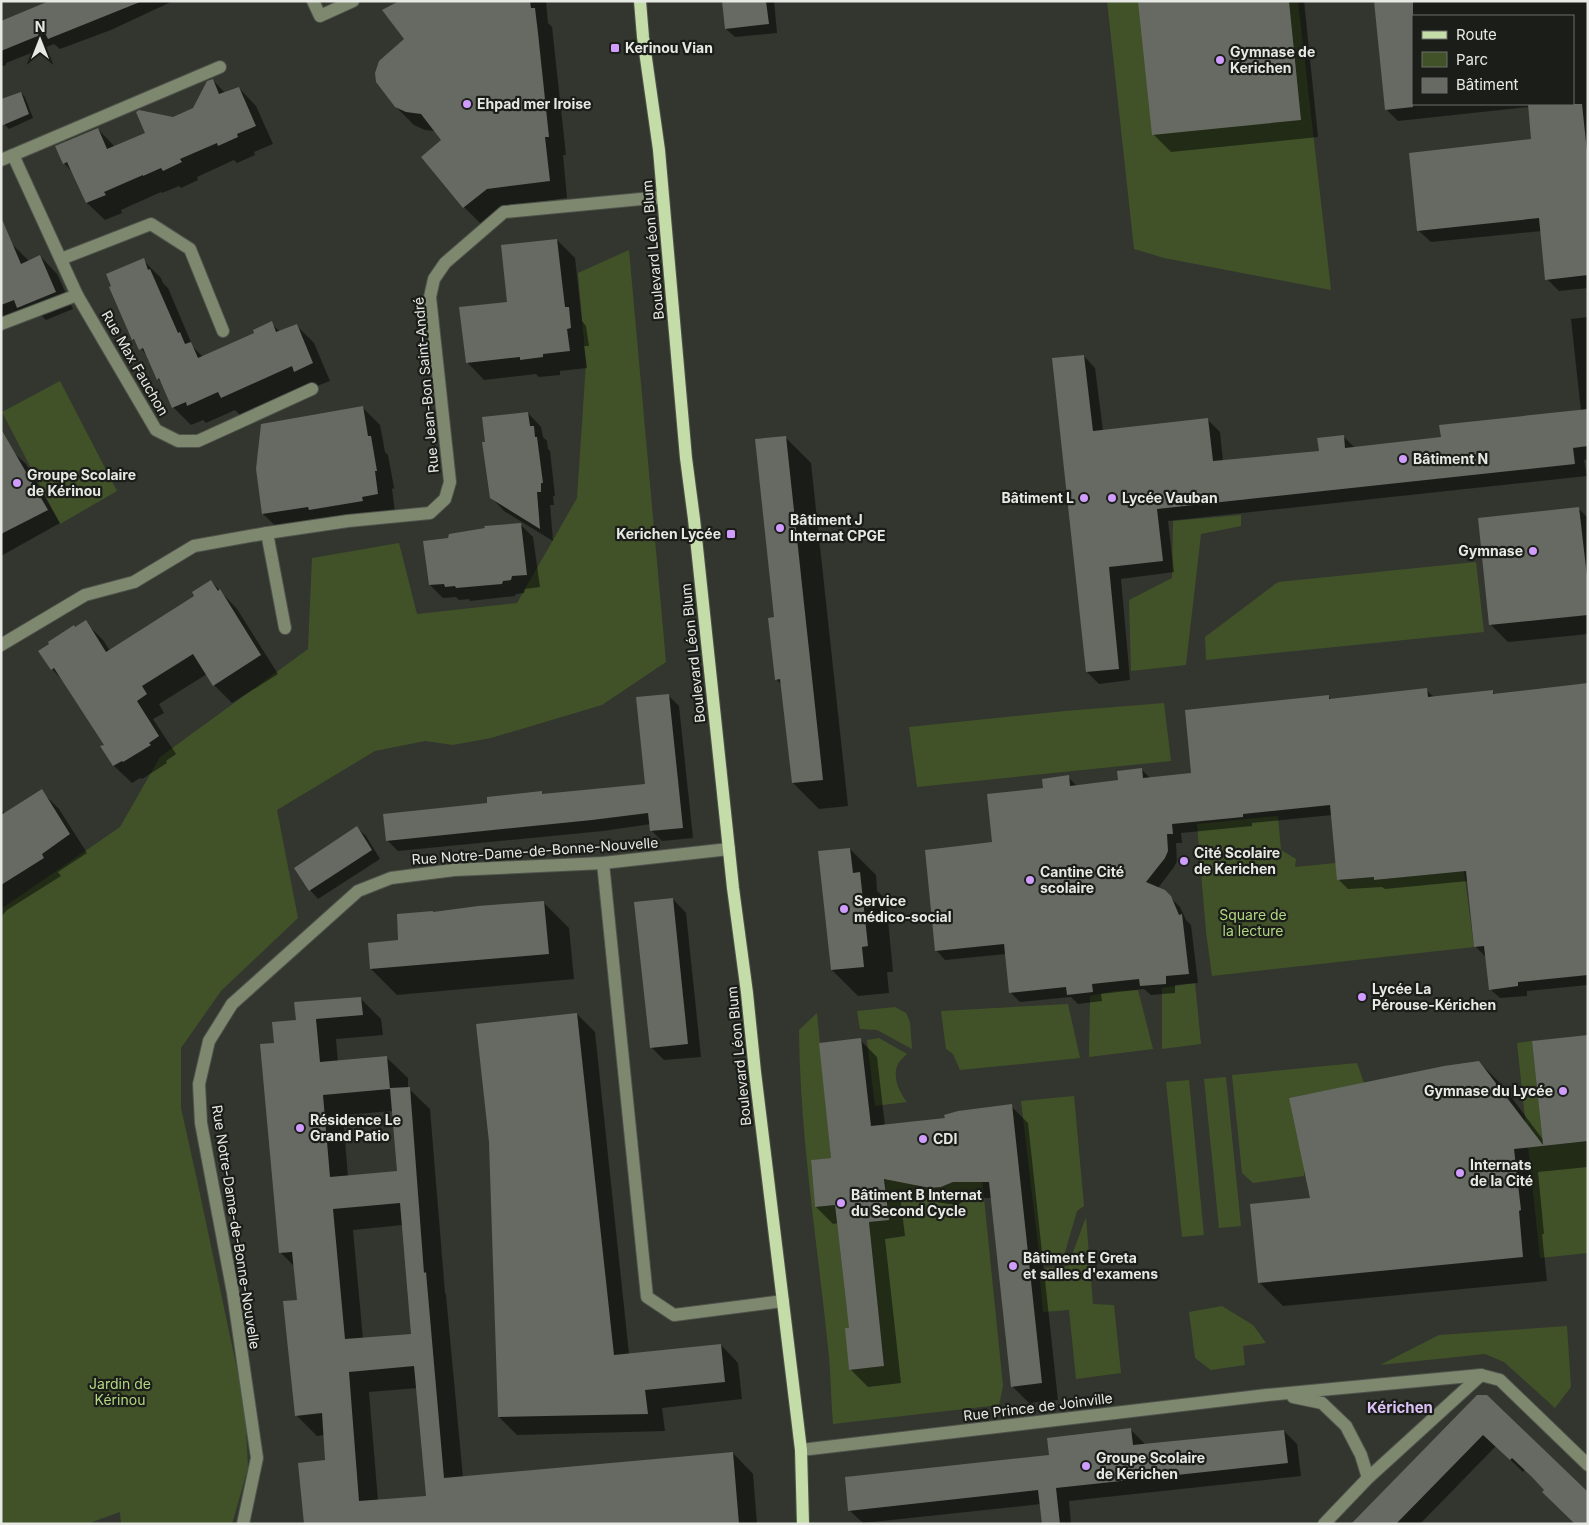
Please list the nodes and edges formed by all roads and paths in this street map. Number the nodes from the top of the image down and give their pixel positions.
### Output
1 (313, 1) edge
2 (353, 1) edge
3 (640, 1) edge
4 (220, 67) dead end
5 (7, 158) edge
6 (662, 197) junction
7 (61, 259) junction
8 (78, 295) junction
9 (1, 324) edge
10 (223, 331) dead end
11 (312, 389) dead end
12 (267, 533) junction
13 (284, 628) dead end
14 (1, 645) edge
15 (729, 849) junction
16 (603, 863) junction
17 (783, 1301) junction
18 (1481, 1375) junction
19 (1279, 1394) junction
20 (801, 1450) junction
21 (1588, 1465) edge
22 (1368, 1478) junction
23 (243, 1524) edge
24 (803, 1524) edge
25 (1324, 1524) edge

1 - 2 street
3 - 6 main road, Boulevard Léon Blum
4 - 5 street, Rue Max Fauchon
5 - 7 street, Rue Max Fauchon
6 - 12 street, Rue Jean-Bon Saint-André
6 - 15 main road, Boulevard Léon Blum
7 - 8 street, Rue Max Fauchon
7 - 10 street
8 - 9 street
8 - 11 street, Rue Max Fauchon
12 - 13 street
12 - 14 street, Rue Jean-Bon Saint-André
15 - 16 street, Rue Notre-Dame-de-Bonne-Nouvelle
15 - 17 main road, Boulevard Léon Blum
16 - 17 street
16 - 23 street, Rue Notre-Dame-de-Bonne-Nouvelle
17 - 20 main road, Boulevard Léon Blum
18 - 19 street, Rue Prince de Joinville
18 - 21 street
18 - 22 street
19 - 20 street, Rue Prince de Joinville
19 - 22 street, Rue Prince de Joinville
20 - 24 main road, Boulevard Léon Blum
22 - 25 street

